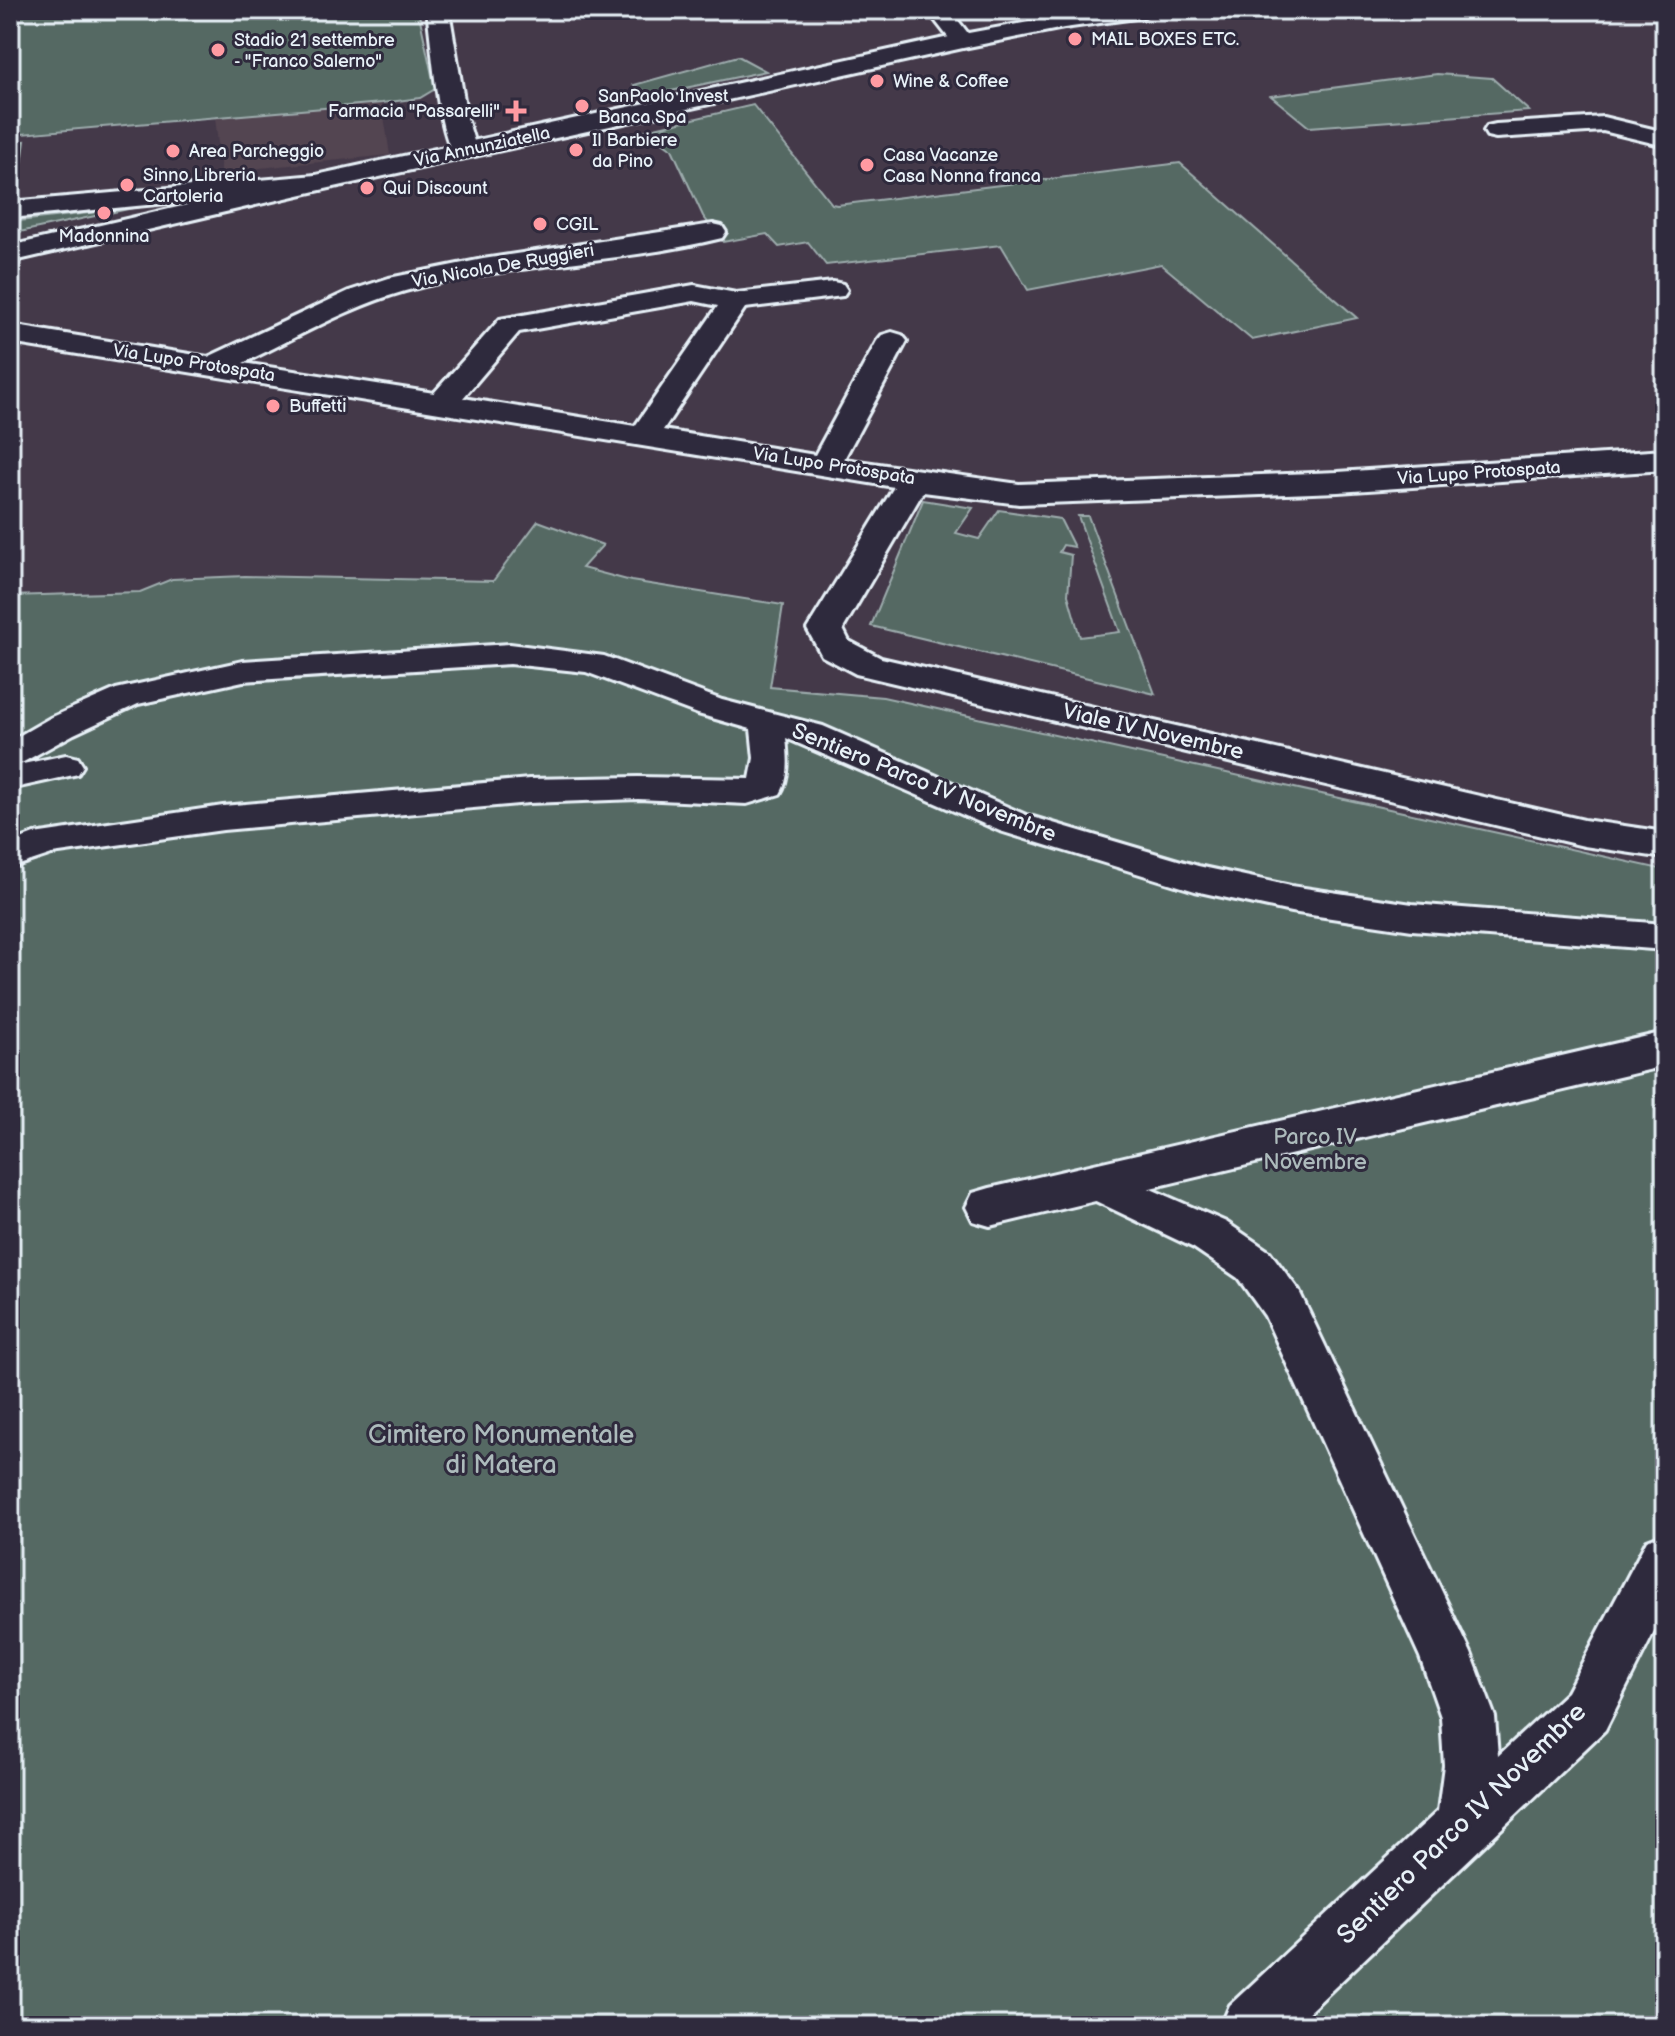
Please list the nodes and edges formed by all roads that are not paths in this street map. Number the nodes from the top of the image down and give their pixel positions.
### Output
1 (438, 10) edge
2 (938, 10) edge
3 (1143, 10) edge
4 (963, 41) junction
5 (1496, 131) dead end
6 (1665, 139) edge
7 (464, 151) junction
8 (316, 183) junction
9 (10, 210) edge
10 (713, 232) dead end
11 (10, 254) edge
12 (833, 290) dead end
13 (736, 301) junction
14 (10, 334) edge
15 (892, 341) dead end
16 (213, 366) junction
17 (442, 403) junction
18 (644, 436) junction
19 (1658, 457) edge
20 (825, 465) junction
21 (914, 480) junction
22 (768, 724) junction
23 (10, 756) edge
24 (66, 766) dead end
25 (10, 778) edge
26 (1665, 845) edge
27 (10, 856) edge
28 (1665, 937) edge
29 (1665, 1049) edge
30 (1096, 1182) junction
31 (990, 1207) dead end
32 (1665, 1557) edge
33 (1465, 1824) junction
34 (1251, 2026) edge

1 - 7 street
2 - 4 street
3 - 4 street, Via Annunziatella
4 - 7 street, Via Annunziatella
5 - 6 street
7 - 8 street, Via Annunziatella
8 - 9 street
8 - 11 street, Via Annunziatella
10 - 16 street, Via Nicola De Ruggieri
12 - 13 street
13 - 17 street
13 - 18 street
14 - 16 street, Via Lupo Protospata
15 - 20 street
16 - 17 street, Via Lupo Protospata
17 - 18 street, Via Lupo Protospata
18 - 20 street, Via Lupo Protospata
19 - 21 street, Via Lupo Protospata
20 - 21 street, Via Lupo Protospata
21 - 26 street, Viale IV Novembre
22 - 23 street, Sentiero Parco IV Novembre
22 - 27 street
22 - 28 street, Sentiero Parco IV Novembre
24 - 25 street
29 - 30 street
30 - 31 street
30 - 33 street
32 - 33 street, Sentiero Parco IV Novembre
33 - 34 street, Sentiero Parco IV Novembre

